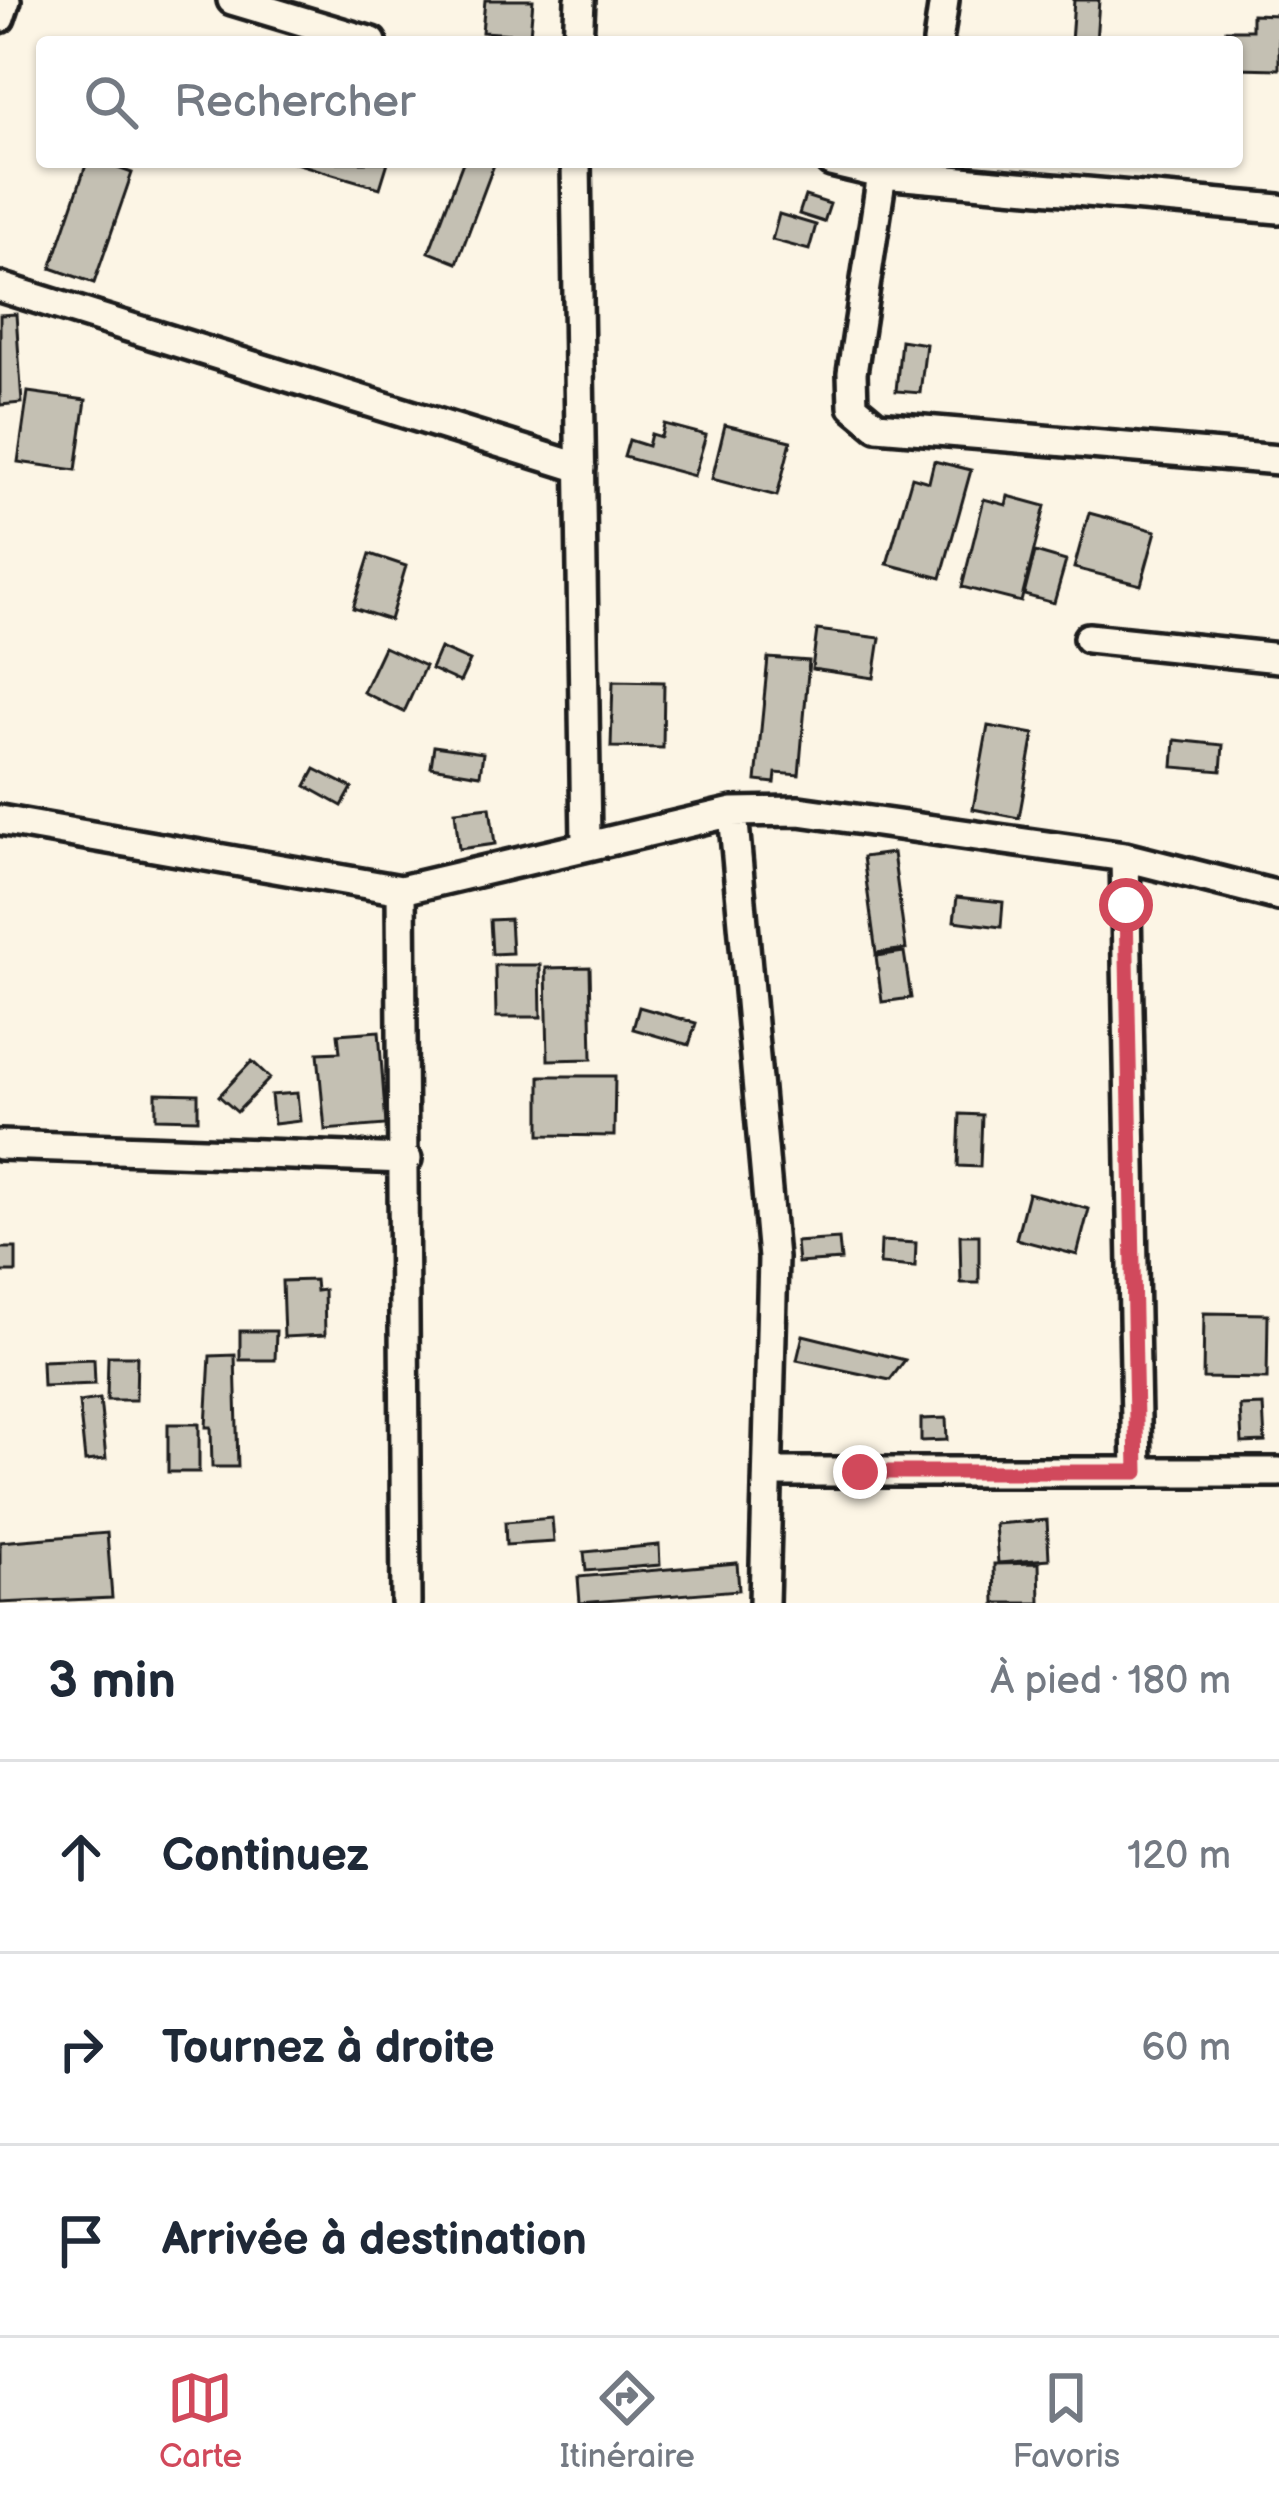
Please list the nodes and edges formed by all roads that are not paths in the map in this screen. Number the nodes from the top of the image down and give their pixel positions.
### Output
1 (6, 0) edge
2 (232, 0) edge
3 (580, 0) edge
4 (944, 0) edge
5 (0, 18) edge
6 (352, 36) edge
7 (578, 36) edge
8 (939, 36) edge
9 (576, 168) edge
10 (885, 168) edge
11 (1279, 208) edge
12 (0, 287) edge
13 (1279, 460) edge
14 (581, 468) junction
15 (1088, 638) dead end
16 (1279, 658) edge
17 (734, 812) junction
18 (0, 820) edge
19 (586, 843) junction
20 (1125, 857) junction
21 (401, 890) junction
22 (1279, 896) edge
23 (0, 1145) edge
24 (407, 1159) junction
25 (768, 1472) junction
26 (1137, 1472) junction
27 (1279, 1472) edge
28 (406, 1603) edge
29 (764, 1603) edge

1 - 5 street
2 - 6 street
3 - 7 street
4 - 8 street
9 - 14 street
10 - 11 street
10 - 13 street
12 - 14 street
14 - 19 street
15 - 16 street
17 - 19 street
17 - 20 street
17 - 25 street
18 - 21 street
19 - 21 street
20 - 22 street
20 - 26 street
21 - 24 street
23 - 24 street
24 - 28 street
25 - 26 street
25 - 29 street
26 - 27 street

